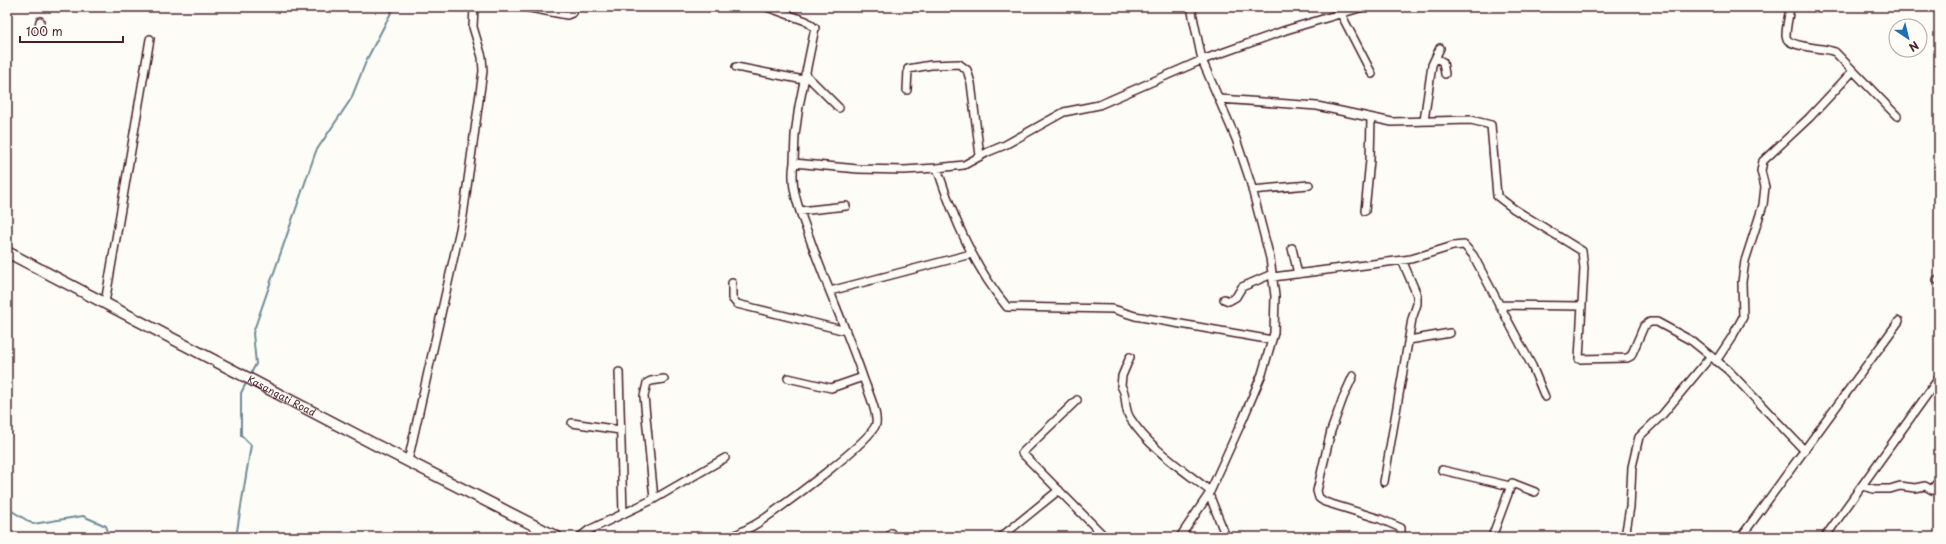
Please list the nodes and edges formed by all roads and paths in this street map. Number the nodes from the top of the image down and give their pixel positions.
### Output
1 (474, 7) edge
2 (525, 7) edge
3 (573, 7) edge
4 (766, 7) edge
5 (1191, 7) edge
6 (1362, 7) edge
7 (1790, 7) edge
8 (1341, 14) junction
9 (40, 21) dead end
10 (38, 30) dead end
11 (150, 39) dead end
12 (1440, 48) dead end
13 (1436, 58) junction
14 (1202, 60) junction
15 (736, 67) dead end
16 (1853, 71) junction
17 (1372, 74) dead end
18 (1445, 74) dead end
19 (805, 77) junction
20 (907, 90) dead end
21 (1220, 99) junction
22 (839, 108) dead end
23 (1897, 116) dead end
24 (1371, 118) junction
25 (1424, 121) junction
26 (980, 156) junction
27 (794, 163) junction
28 (938, 168) junction
29 (1309, 185) dead end
30 (1252, 190) junction
31 (846, 206) dead end
32 (800, 211) junction
33 (1365, 211) dead end
34 (1292, 248) dead end
35 (7, 252) edge
36 (971, 254) junction
37 (1402, 260) junction
38 (1298, 274) junction
39 (1272, 276) junction
40 (732, 283) dead end
41 (830, 291) junction
42 (1224, 299) dead end
43 (105, 303) junction
44 (1499, 305) junction
45 (1582, 306) junction
46 (1899, 320) dead end
47 (846, 331) junction
48 (1450, 333) dead end
49 (1272, 340) junction
50 (1409, 340) junction
51 (1130, 357) dead end
52 (1713, 358) junction
53 (619, 372) dead end
54 (1353, 376) dead end
55 (863, 377) junction
56 (788, 378) dead end
57 (1939, 378) edge
58 (664, 379) dead end
59 (1545, 397) dead end
60 (1077, 400) dead end
61 (572, 423) dead end
62 (620, 430) junction
63 (1804, 450) junction
64 (725, 458) dead end
65 (408, 461) junction
66 (1442, 470) dead end
67 (1939, 480) edge
68 (1384, 482) dead end
69 (1510, 486) junction
70 (1862, 486) junction
71 (1059, 490) junction
72 (1209, 492) junction
73 (1535, 492) dead end
74 (654, 499) junction
75 (623, 514) junction
76 (557, 537) edge
77 (580, 537) edge
78 (732, 537) edge
79 (1001, 537) edge
80 (1105, 537) edge
81 (1180, 537) edge
82 (1226, 537) edge
83 (1401, 537) edge
84 (1492, 537) edge
85 (1623, 537) edge
86 (1742, 537) edge
87 (1825, 537) edge

1 - 65 street
2 - 3 street
4 - 19 street
5 - 14 street
6 - 8 street
7 - 16 street
8 - 14 street
8 - 17 street
9 - 10 street
11 - 43 street
12 - 13 street
13 - 18 street
13 - 25 street
14 - 21 street
14 - 26 street
15 - 19 street
16 - 23 street
16 - 52 street
19 - 22 street
19 - 27 street
20 - 26 street
21 - 24 street
21 - 30 street
24 - 25 street
24 - 33 street
25 - 45 street
26 - 28 street
27 - 28 street
27 - 32 street
28 - 36 street
29 - 30 street
30 - 39 street
31 - 32 street
32 - 41 street
34 - 38 street
35 - 43 street, Kasangati Road
36 - 41 street
36 - 49 street
37 - 38 street
37 - 44 street
37 - 50 street
38 - 39 street
39 - 42 street
39 - 49 street
40 - 47 street
41 - 47 street
43 - 65 street, Kasangati Road
44 - 45 street
44 - 59 street
45 - 52 street
46 - 63 street
47 - 55 street
48 - 50 street
49 - 72 street
50 - 68 street
51 - 72 street
52 - 63 street
52 - 85 street
53 - 62 street
54 - 83 street
55 - 56 street
55 - 78 street
57 - 70 street
58 - 74 street
60 - 71 street
61 - 62 street
62 - 75 street
63 - 86 street
64 - 74 street
65 - 76 street, Kasangati Road
66 - 69 street
67 - 70 street
69 - 73 street
69 - 84 street
70 - 87 street
71 - 79 street
71 - 80 street
72 - 81 street
72 - 82 street
74 - 75 street
75 - 77 street

